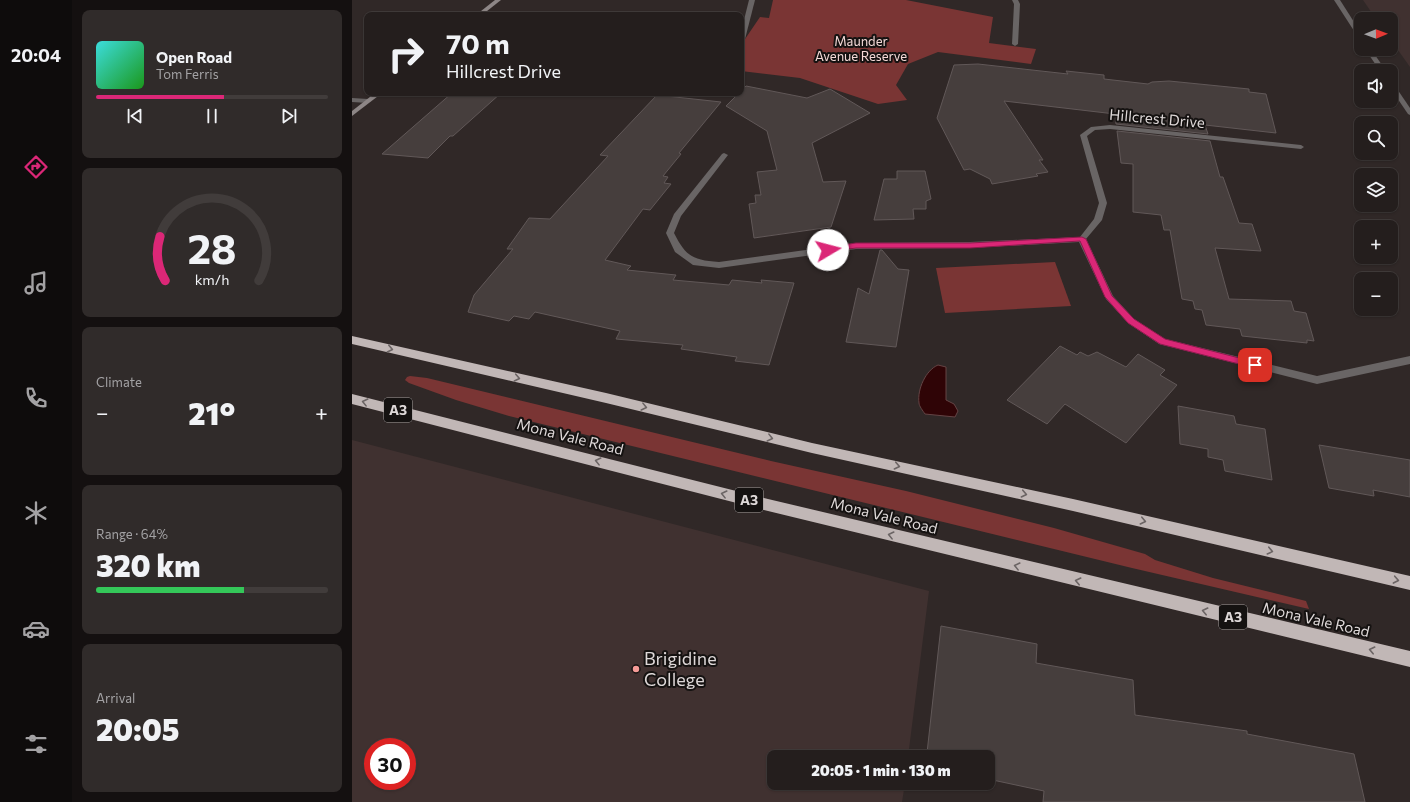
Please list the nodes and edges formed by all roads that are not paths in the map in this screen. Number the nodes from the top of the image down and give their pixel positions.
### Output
1 (498, 0) edge
2 (752, 0) edge
3 (1015, 0) edge
4 (1337, 0) edge
5 (483, 12) edge
6 (1354, 26) edge
7 (744, 31) edge
8 (1015, 44) dead end
9 (1398, 95) edge
10 (375, 96) edge
11 (352, 100) edge
12 (368, 101) junction
13 (1410, 113) edge
14 (352, 114) edge
15 (1301, 147) dead end
16 (724, 155) dead end
17 (1082, 239) junction
18 (352, 340) edge
19 (1410, 360) edge
20 (352, 399) edge
21 (1410, 583) edge
22 (1410, 659) edge

1 - 5 street
2 - 7 street
3 - 8 street
4 - 6 street
9 - 13 street
10 - 12 street
11 - 12 street
12 - 14 street
15 - 17 street, Hillcrest Drive
16 - 17 street
17 - 19 street
18 -> 21 highway
22 -> 20 highway, Mona Vale Road / A3

